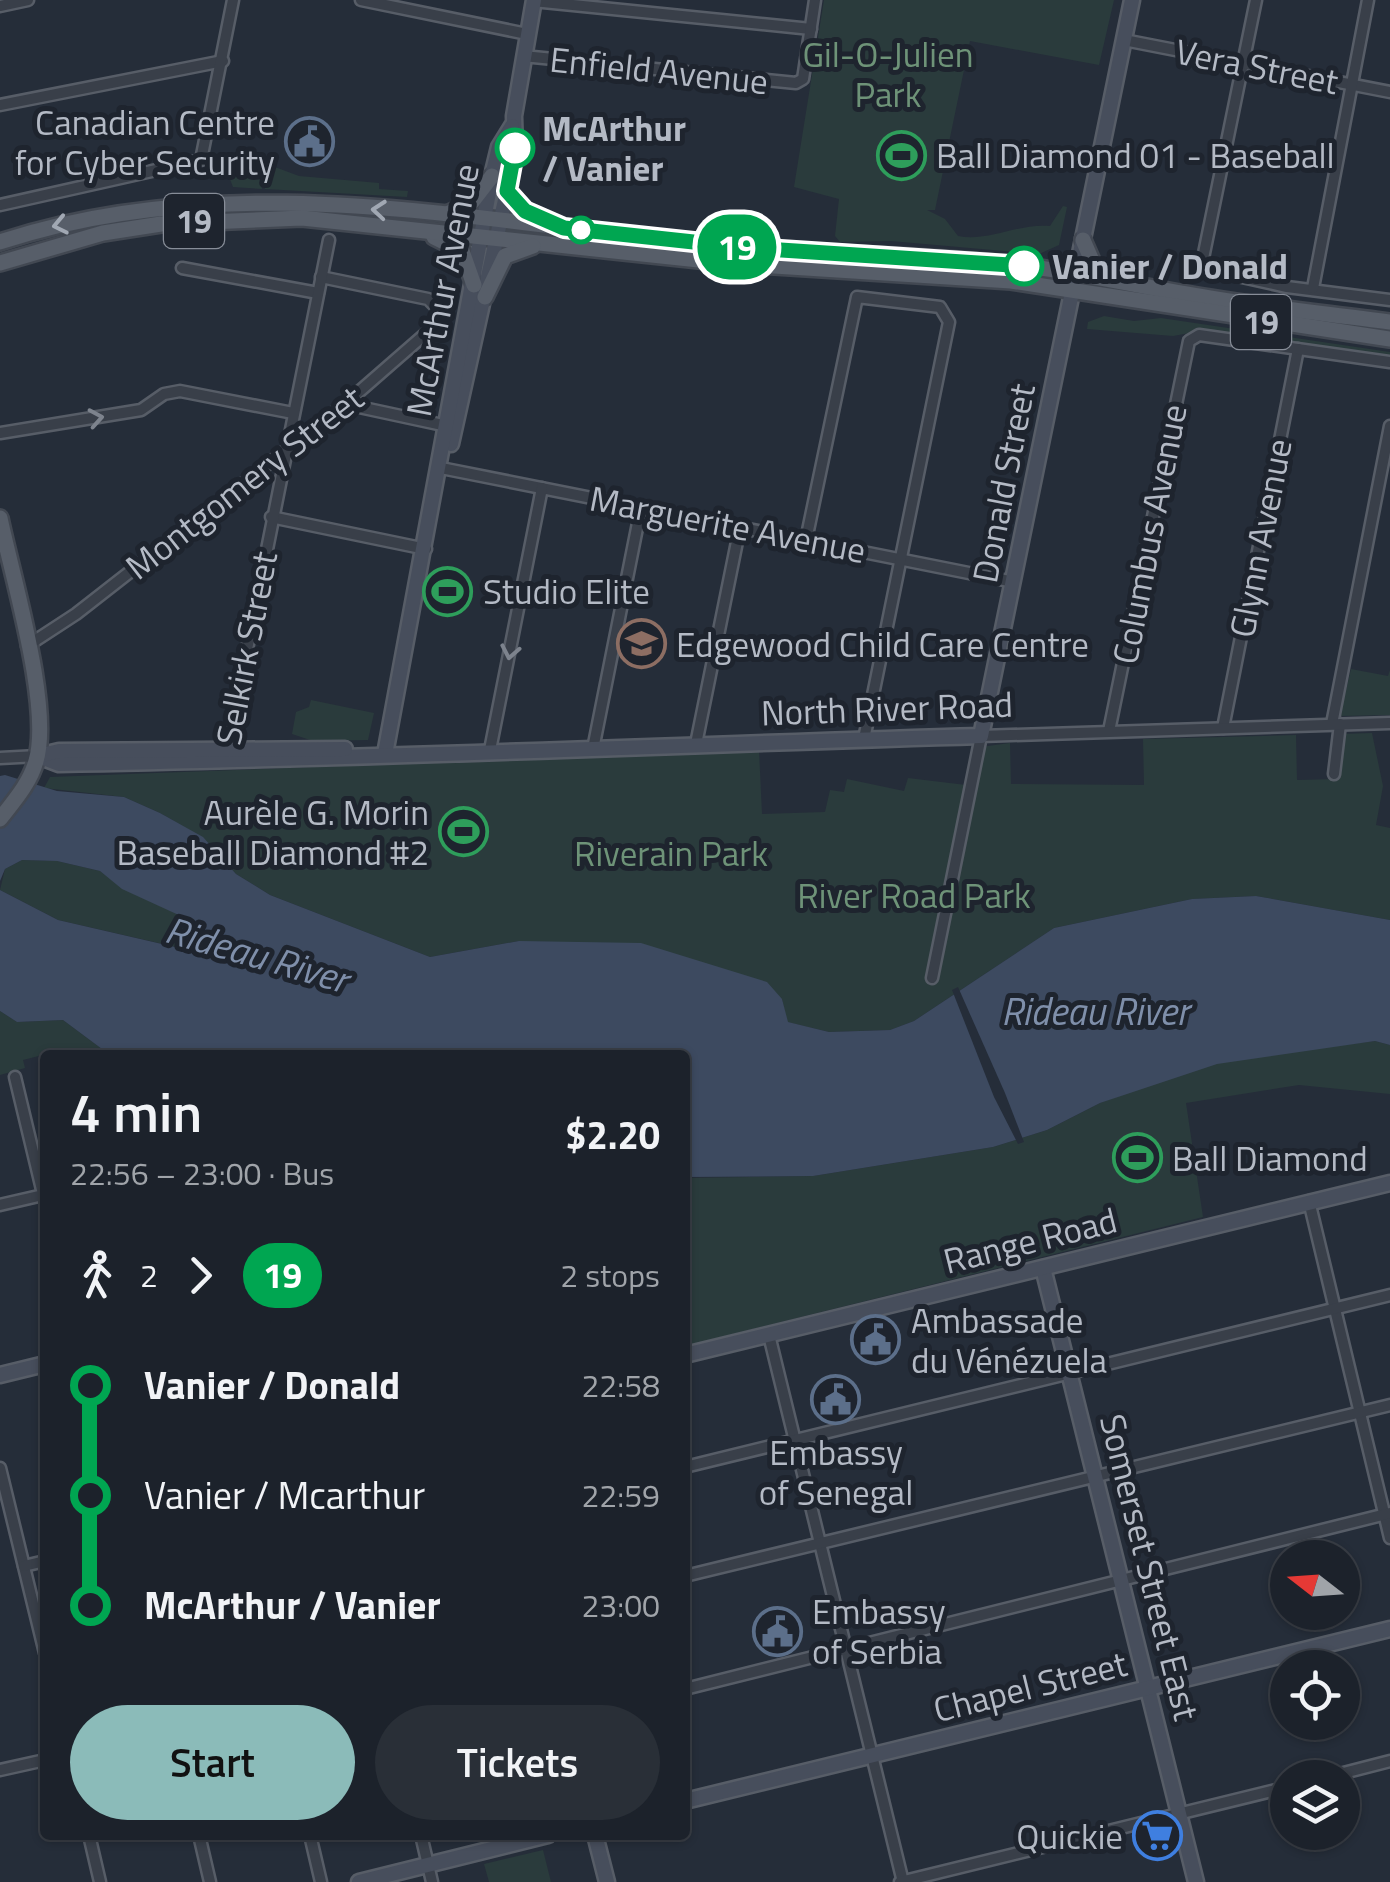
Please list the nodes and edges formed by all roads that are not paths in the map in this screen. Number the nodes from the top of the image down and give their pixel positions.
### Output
1 (28, 0) edge
2 (233, 0) edge
3 (361, 0) edge
4 (430, 0) edge
5 (534, 0) edge
6 (815, 0) edge
7 (1132, 0) edge
8 (1256, 0) edge
9 (1368, 0) edge
10 (0, 6) edge
11 (428, 14) junction
12 (810, 28) junction
13 (527, 34) junction
14 (1124, 40) junction
15 (523, 56) junction
16 (222, 61) junction
17 (1242, 66) junction
18 (1351, 85) junction
19 (1390, 92) edge
20 (0, 105) edge
21 (512, 126) junction
22 (492, 176) junction
23 (507, 191) junction
24 (0, 205) edge
25 (444, 216) junction
26 (401, 227) junction
27 (564, 228) junction
28 (491, 229) junction
29 (329, 240) dead end
30 (1083, 240) junction
31 (0, 242) edge
32 (555, 244) junction
33 (0, 263) edge
34 (182, 268) dead end
35 (1076, 274) junction
36 (322, 277) junction
37 (1313, 288) junction
38 (479, 291) junction
39 (1168, 291) junction
40 (1073, 292) junction
41 (318, 293) junction
42 (1390, 300) edge
43 (1390, 322) edge
44 (1390, 339) edge
45 (1298, 349) junction
46 (1390, 362) edge
47 (346, 404) junction
48 (293, 413) junction
49 (1390, 426) edge
50 (451, 427) junction
51 (0, 434) edge
52 (285, 451) junction
53 (442, 468) junction
54 (542, 488) junction
55 (642, 508) junction
56 (1373, 513) junction
57 (1390, 516) edge
58 (271, 517) junction
59 (0, 518) edge
60 (740, 527) junction
61 (806, 540) junction
62 (426, 549) junction
63 (901, 557) junction
64 (1014, 582) junction
65 (27, 646) junction
66 (1390, 723) edge
67 (1336, 724) junction
68 (1223, 728) junction
69 (1110, 731) junction
70 (981, 736) junction
71 (864, 739) junction
72 (696, 744) junction
73 (593, 749) junction
74 (490, 750) junction
75 (385, 754) junction
76 (38, 756) junction
77 (225, 757) junction
78 (0, 758) edge
79 (1334, 774) dead end
80 (0, 819) edge
81 (932, 978) dead end
82 (15, 1077) dead end
83 (40, 1181) edge
84 (1390, 1182) edge
85 (40, 1199) edge
86 (1309, 1202) junction
87 (0, 1205) edge
88 (1043, 1268) junction
89 (1390, 1295) edge
90 (1336, 1308) junction
91 (768, 1336) junction
92 (690, 1354) edge
93 (40, 1365) edge
94 (1070, 1371) junction
95 (0, 1375) edge
96 (1390, 1406) edge
97 (1360, 1413) junction
98 (796, 1440) junction
99 (690, 1466) edge
100 (0, 1468) edge
101 (1096, 1477) junction
102 (1387, 1514) edge
103 (1390, 1538) edge
104 (820, 1543) junction
105 (40, 1562) edge
106 (24, 1566) junction
107 (690, 1575) edge
108 (1122, 1580) junction
109 (1390, 1629) edge
110 (40, 1632) edge
111 (845, 1648) junction
112 (690, 1688) edge
113 (1150, 1688) junction
114 (872, 1755) junction
115 (40, 1761) edge
116 (1390, 1761) edge
117 (1360, 1769) edge
118 (0, 1770) edge
119 (1270, 1792) edge
120 (690, 1801) edge
121 (1180, 1815) junction
122 (90, 1840) edge
123 (200, 1840) edge
124 (311, 1840) edge
125 (422, 1840) edge
126 (528, 1840) edge
127 (596, 1840) edge
128 (428, 1865) junction
129 (100, 1882) edge
130 (210, 1882) edge
131 (321, 1882) edge
132 (359, 1882) edge
133 (432, 1882) edge
134 (606, 1882) edge
135 (902, 1882) edge
136 (1196, 1882) edge

1 - 10 street
2 - 16 street
3 - 11 street
4 - 11 street
5 - 12 street
5 - 13 street, McArthur Avenue
6 - 12 street
7 - 14 street, Donald Street
8 - 17 street
9 - 18 street
11 - 13 street
12 - 15 street, Enfield Avenue
13 - 15 street, McArthur Avenue
14 - 17 street, Vera Street
14 - 30 street, Donald Street
15 - 21 street, McArthur Avenue
16 - 20 street
16 - 24 street
17 - 18 street, Vera Street
17 - 37 street
18 - 19 street, Vera Street
18 - 37 street
21 - 22 street, McArthur Avenue
21 - 23 street, McArthur Avenue
22 - 25 main road
22 - 28 street, McArthur Avenue
23 - 27 main road
23 - 28 street, McArthur Avenue
25 - 28 main road, 19
25 -> 31 main road, 19
26 - 28 main road, 19
26 - 33 main road, 19
26 - 38 main road
27 - 28 main road, 19
27 - 35 main road, 19
28 - 32 main road, 19
28 - 38 street, McArthur Avenue
29 - 36 street, Selkirk Street
30 - 35 street, Donald Street
30 - 39 main road
32 - 38 main road
32 - 40 main road, 19
34 - 41 street
35 - 39 main road, 19
35 - 40 street, Donald Street
36 - 41 street, Selkirk Street
36 - 47 street, Montgomery Street
37 - 42 street
38 - 50 street, McArthur Avenue
39 - 43 main road, 19
40 - 44 main road, 19
40 - 64 street, Donald Street
41 - 48 street, Selkirk Street
45 - 46 street
45 - 68 street, Glynn Avenue
45 - 69 street, Columbus Avenue
47 - 50 street
47 - 52 street, Montgomery Street
51 -> 48 street
48 - 52 street, Selkirk Street
49 - 56 street
50 - 53 street, McArthur Avenue
52 - 58 street, Selkirk Street
52 - 65 street, Montgomery Street
53 - 54 street, Marguerite Avenue
53 - 62 street, McArthur Avenue
54 - 55 street, Marguerite Avenue
54 -> 74 street
55 - 60 street, Marguerite Avenue
55 - 73 street
56 - 57 street
56 - 67 street
58 - 62 street
58 - 77 street, Selkirk Street
59 - 65 main road
60 - 61 street, Marguerite Avenue
60 - 72 street
61 - 63 street, Marguerite Avenue
61 - 63 street
62 - 75 street, McArthur Avenue
63 - 64 street, Marguerite Avenue
63 - 71 street
64 - 70 street, Donald Street
65 - 76 main road
66 - 67 street, North River Road
67 - 68 street, North River Road
67 - 79 street
68 - 69 street, North River Road
69 - 70 street, North River Road
70 - 71 street, North River Road
70 - 81 street, Donald Street
71 - 72 street, North River Road
72 - 73 street, North River Road
73 - 74 street, North River Road
74 - 75 street, North River Road
75 - 77 street, North River Road
76 - 77 street, North River Road
76 - 78 street, North River Road
76 - 80 main road
82 - 83 street
84 - 86 street, Range Road
85 - 87 street
86 - 88 street, Range Road
86 - 90 street
88 - 91 street, Range Road
88 - 94 street, Somerset Street East
89 - 90 street
90 - 94 street
90 - 97 street
91 - 92 street, Range Road
91 - 98 street
93 - 95 street
94 - 98 street
94 - 101 street, Somerset Street East
96 - 97 street
97 - 101 street
97 - 102 street
98 - 99 street
98 - 104 street
100 - 106 street
101 - 104 street
101 - 108 street, Somerset Street East
102 - 103 street
102 - 108 street
104 - 107 street
104 - 111 street
105 - 106 street
106 - 110 street
108 - 111 street
108 - 113 street, Somerset Street East
109 - 113 street, Chapel Street
111 - 112 street
111 - 114 street
113 - 114 street, Chapel Street
113 - 121 street, Somerset Street East
114 - 120 street, Chapel Street
114 - 135 street
115 - 118 street
116 - 117 street
119 - 121 street
121 - 135 street
121 - 136 street, Somerset Street East
122 - 129 street
123 - 130 street
124 - 131 street
125 - 128 street
126 - 128 street
127 - 134 street
128 - 132 street
128 - 133 street

